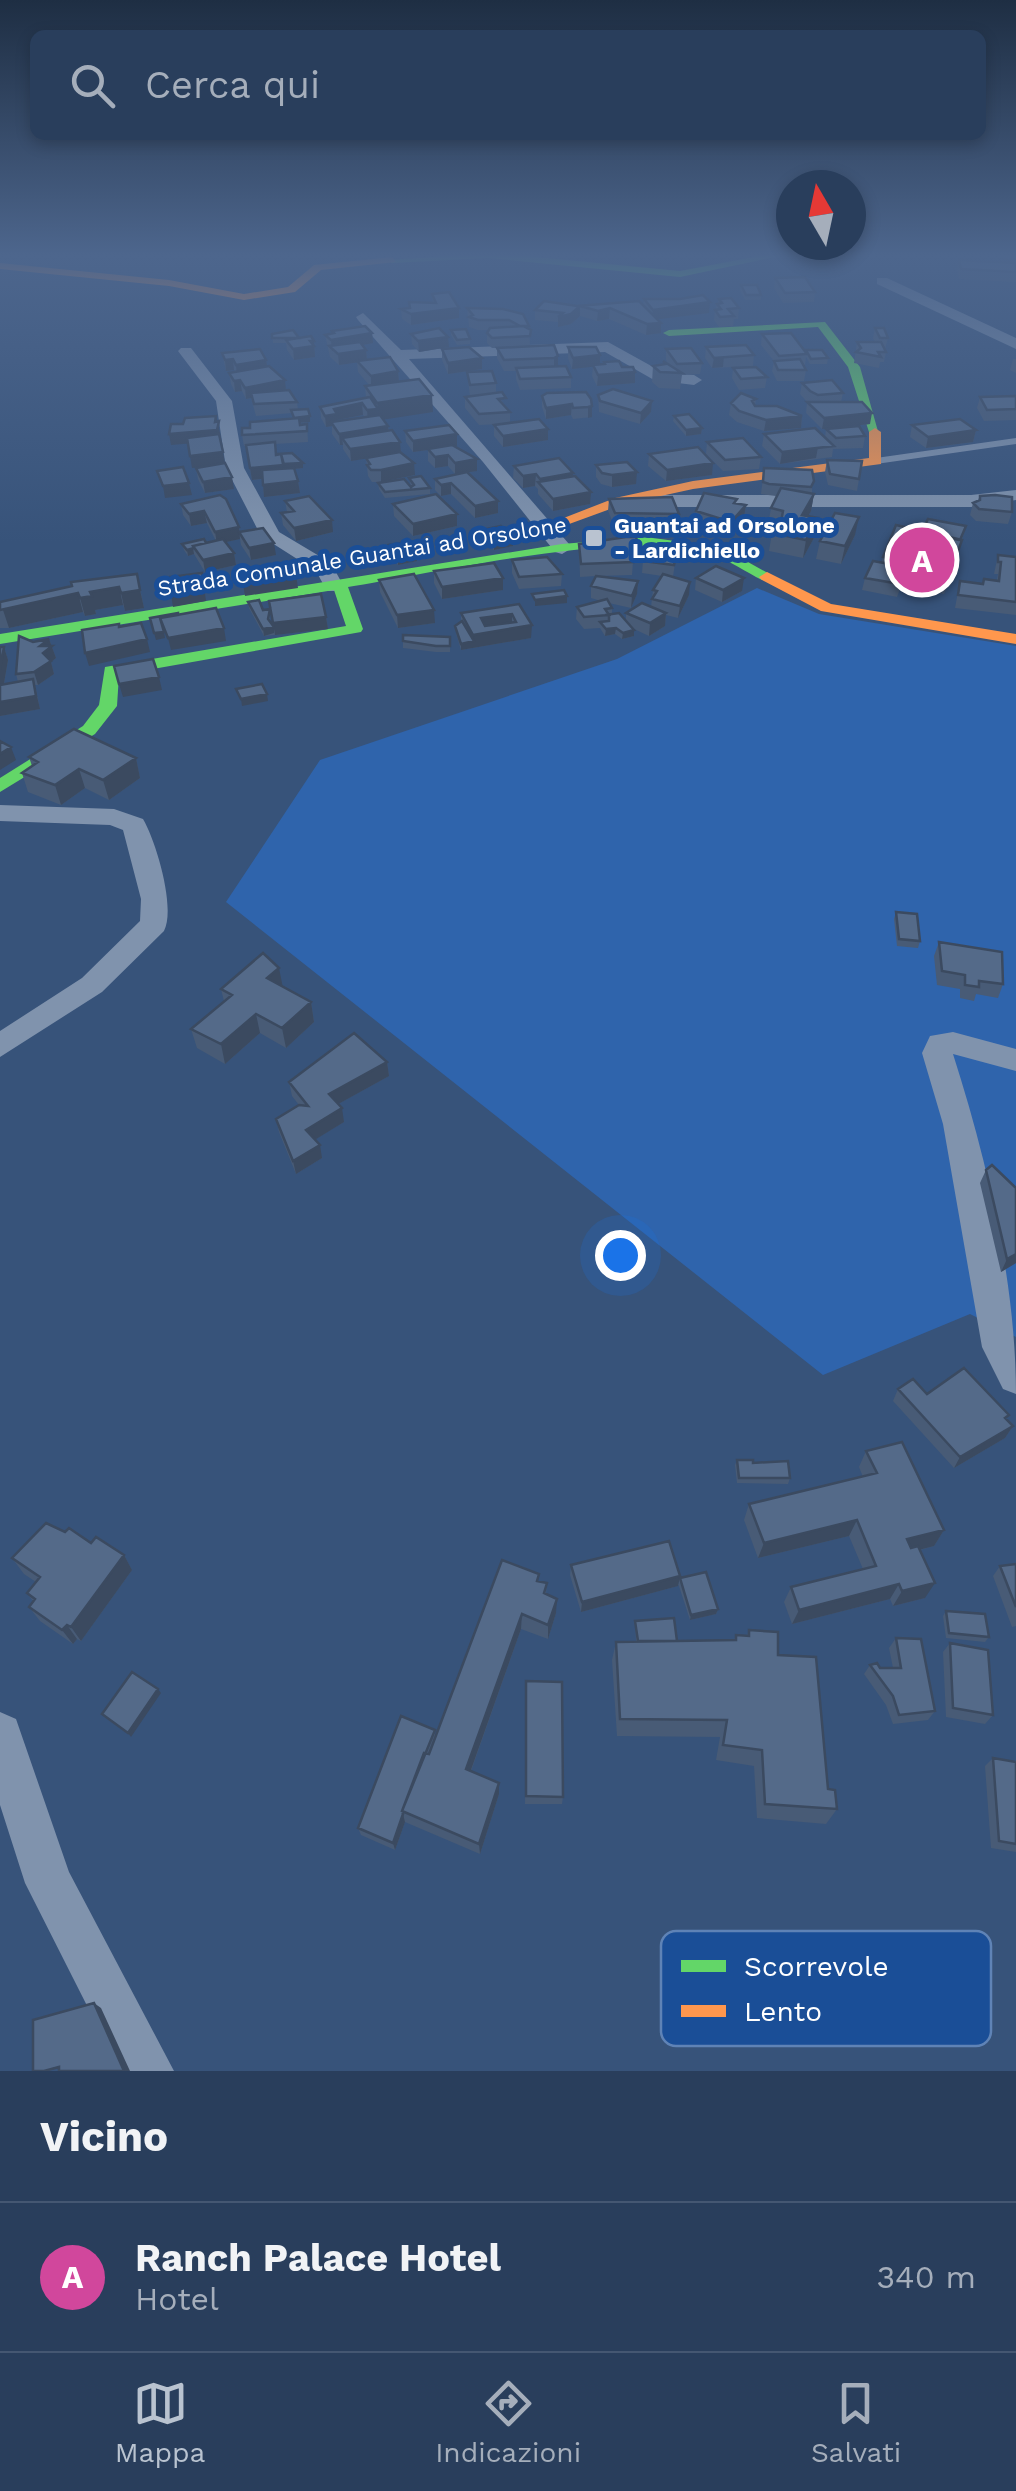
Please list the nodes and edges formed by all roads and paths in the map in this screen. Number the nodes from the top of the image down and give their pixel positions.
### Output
1 (393, 350) edge
2 (539, 350) edge
3 (613, 350) edge
4 (841, 350) edge
5 (186, 351) dead end
6 (398, 355) junction
7 (694, 380) edge
8 (1016, 441) edge
9 (876, 460) junction
10 (1016, 496) edge
11 (867, 500) junction
12 (620, 501) junction
13 (545, 528) junction
14 (562, 548) junction
15 (337, 586) junction
16 (0, 638) edge
17 (1016, 638) edge
18 (0, 786) edge
19 (0, 813) edge
20 (0, 1046) edge
21 (1016, 1060) edge
22 (1016, 1376) edge
23 (0, 1734) edge
24 (148, 2071) edge

1 - 6 street
2 - 6 street
3 - 7 street
4 - 9 street
5 - 15 street
6 - 13 street
8 - 9 lane
9 - 11 street
9 - 12 street
10 - 11 street
11 - 12 street
12 - 13 street
13 - 14 street
14 - 15 street, Strada Comunale Guantai ad Orsolone
14 - 17 street, Strada Comunale Guantai ad Orsolone
15 - 16 street, Strada Comunale Guantai ad Orsolone
15 - 18 street
19 - 20 street
21 - 22 street
23 - 24 street

